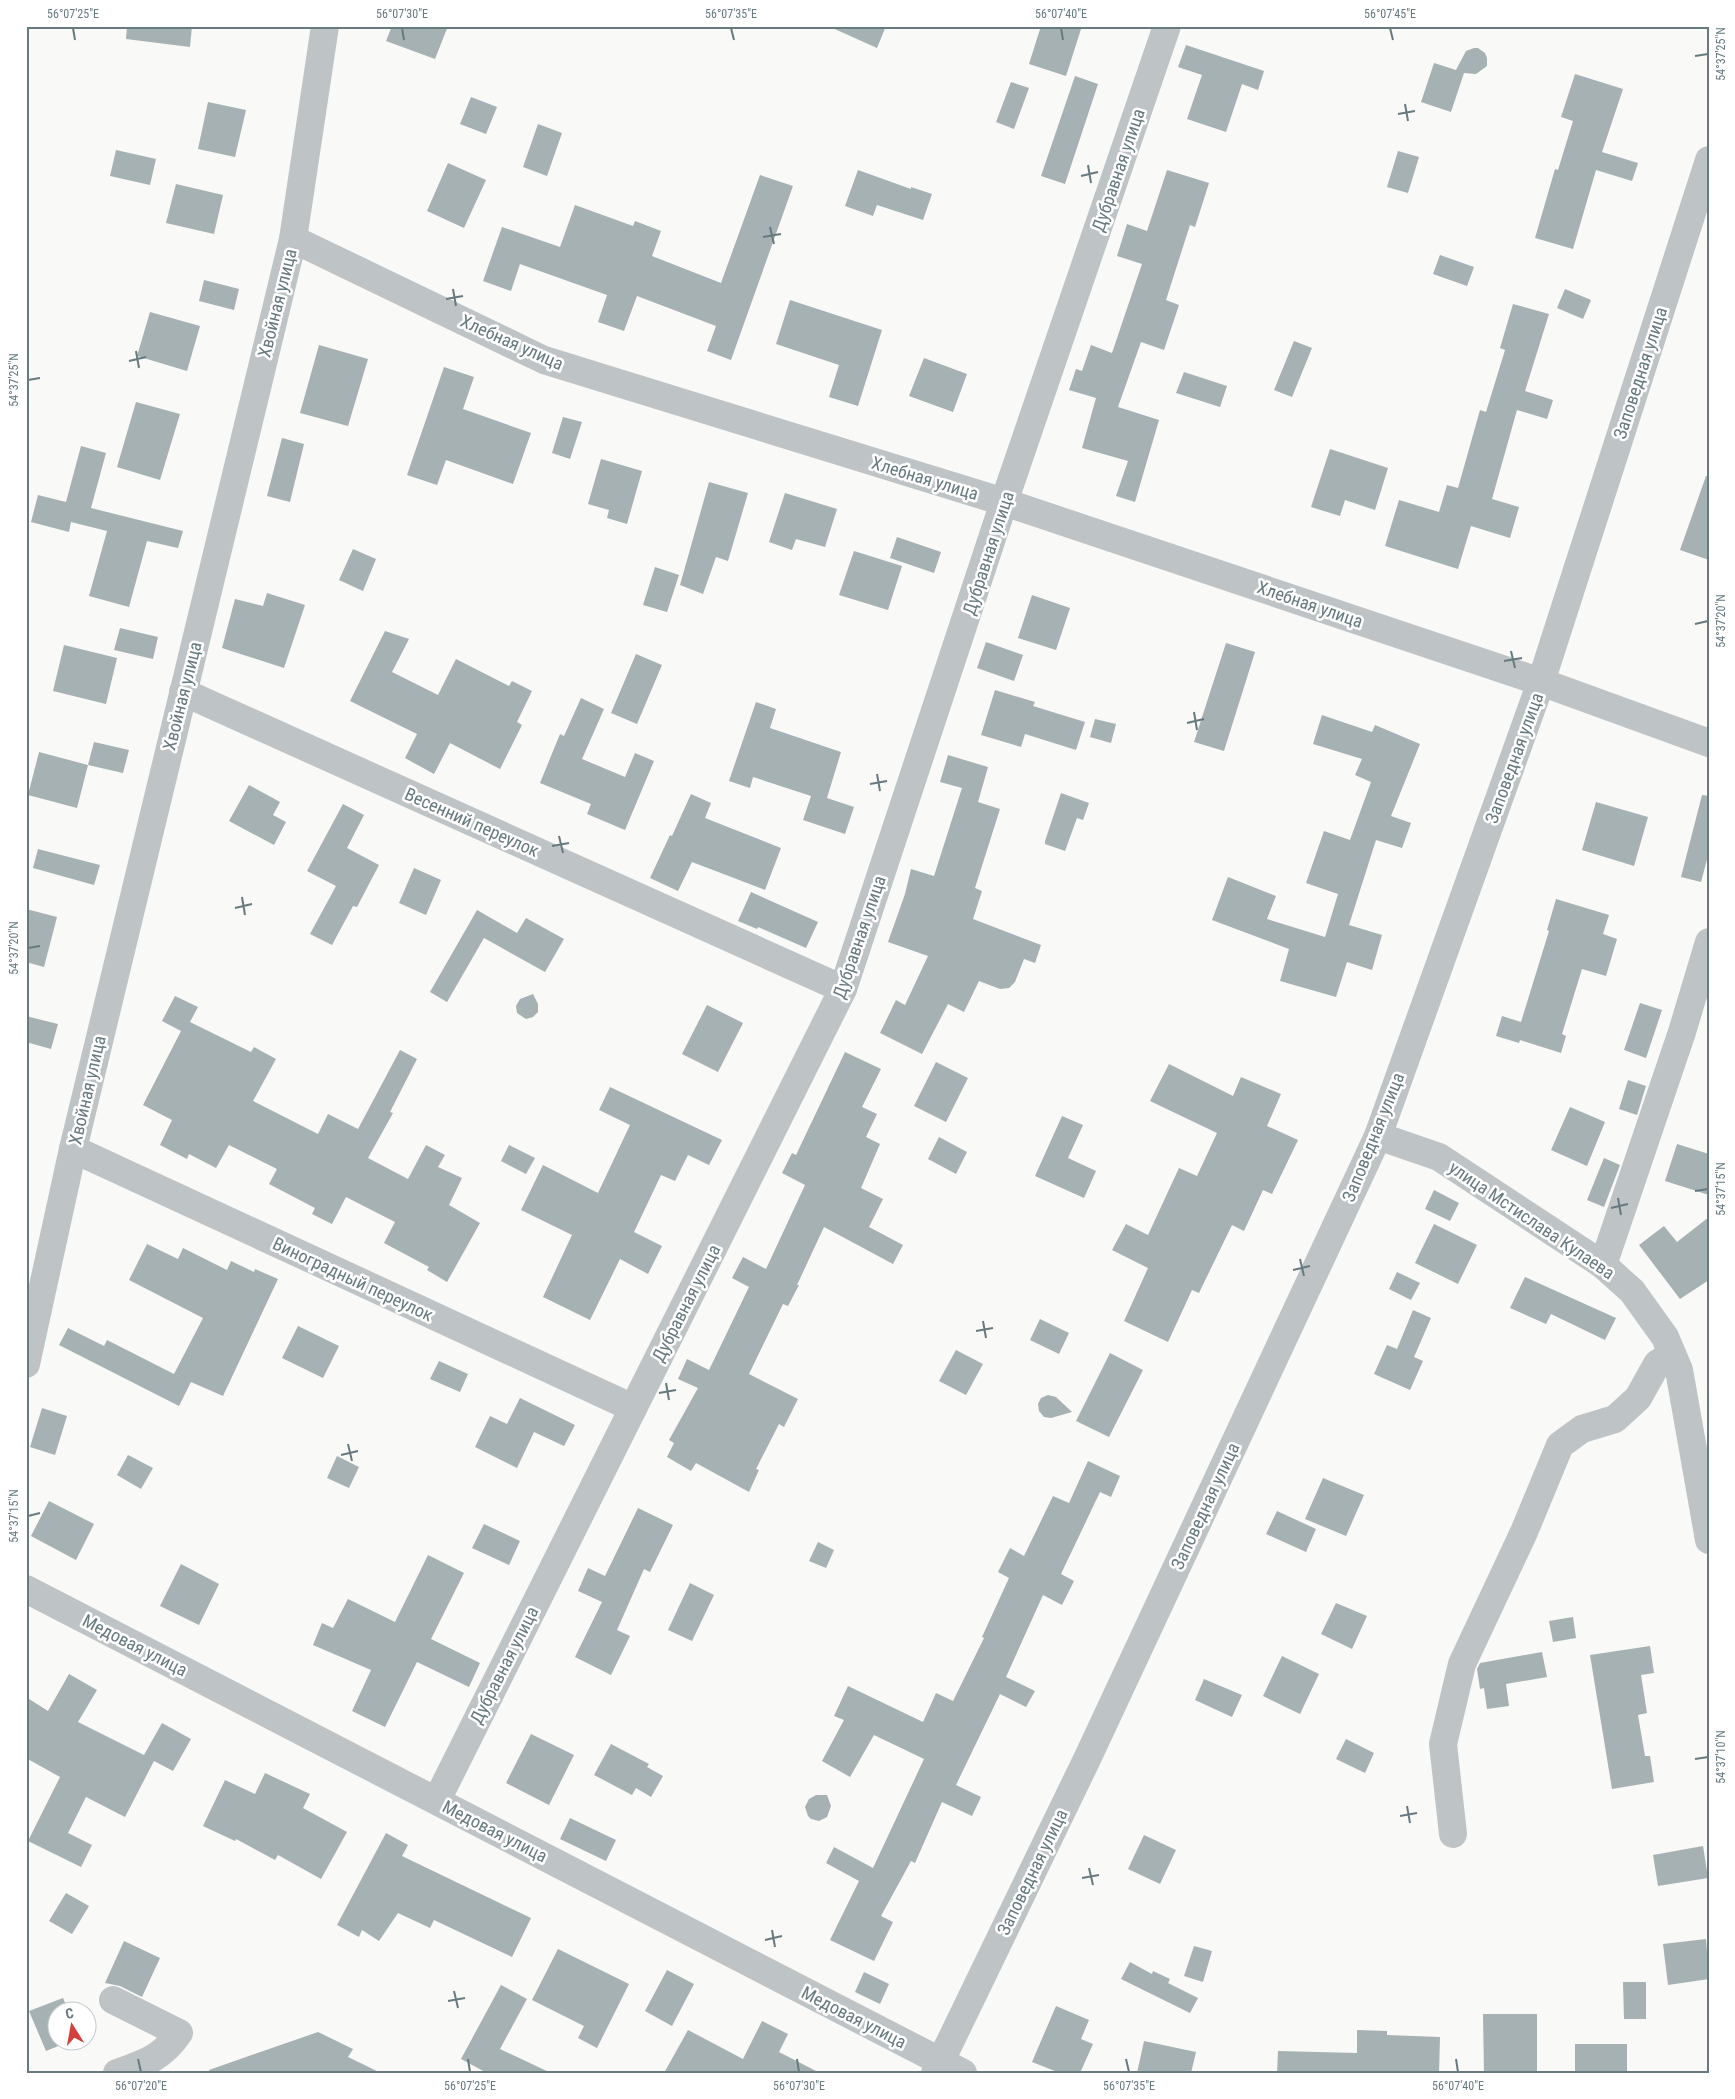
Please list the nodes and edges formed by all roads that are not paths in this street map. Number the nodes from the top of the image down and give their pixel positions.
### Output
1 (325, 26) edge
2 (1167, 26) edge
3 (1709, 160) edge
4 (293, 239) junction
5 (1004, 502) junction
6 (1541, 682) junction
7 (183, 692) junction
8 (1709, 743) edge
9 (1709, 942) edge
10 (843, 990) junction
11 (1378, 1136) junction
12 (73, 1149) junction
13 (1603, 1265) junction
14 (1672, 1354) junction
15 (26, 1364) edge
16 (633, 1408) junction
17 (1709, 1540) edge
18 (26, 1590) edge
19 (436, 1800) junction
20 (1453, 1834) dead end
21 (113, 2000) dead end
22 (946, 2069) edge
23 (117, 2073) edge

1 - 4 street, Хвойная улица
2 - 5 street, Дубравная улица
3 - 6 street, Заповедная улица
4 - 5 street, Хлебная улица
4 - 7 street, Хвойная улица
5 - 6 street, Хлебная улица
5 - 10 street, Дубравная улица
6 - 8 street, Хлебная улица
6 - 11 street, Заповедная улица
7 - 10 street, Весенний переулок
7 - 12 street, Хвойная улица
9 - 13 street
10 - 16 street, Дубравная улица
11 - 13 street, улица Мстислава Кулаева
11 - 22 street, Заповедная улица
12 - 15 street, Хвойная улица
12 - 16 street, Виноградный переулок
13 - 14 street, улица Мстислава Кулаева
14 - 17 street, улица Мстислава Кулаева
14 - 20 street
16 - 19 street, Дубравная улица
18 - 19 street, Медовая улица
19 - 22 street, Медовая улица
21 - 23 street

